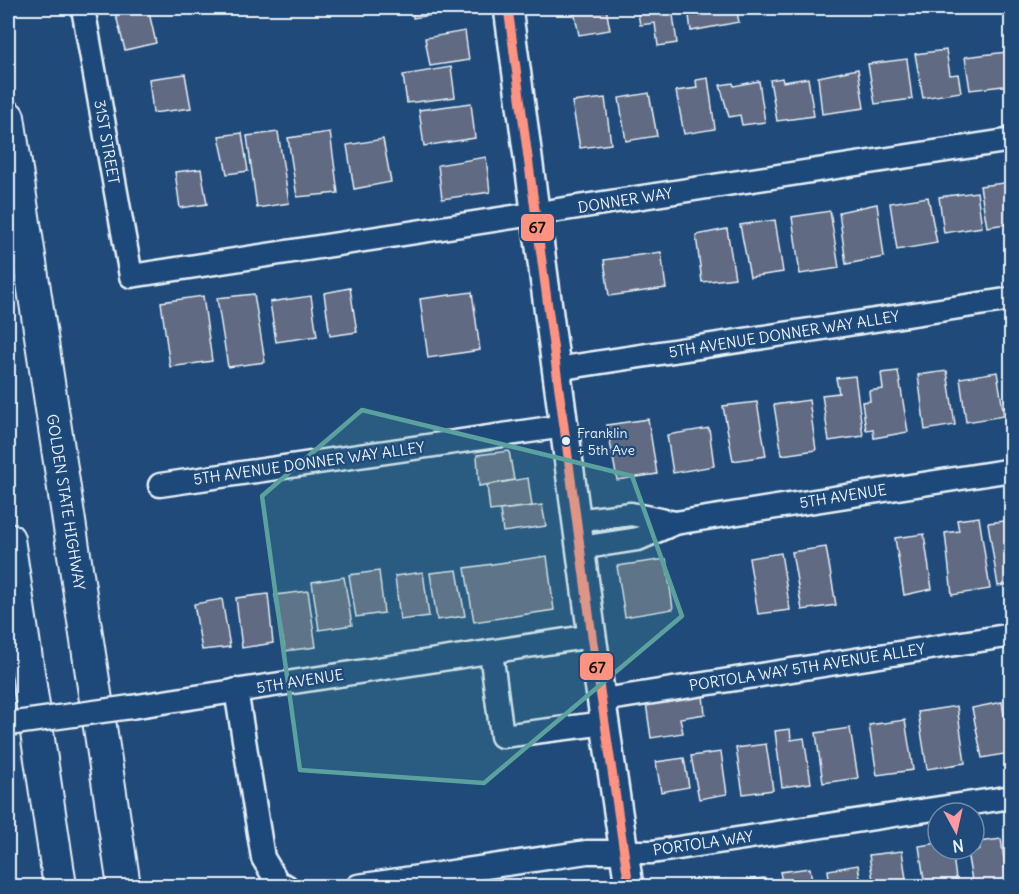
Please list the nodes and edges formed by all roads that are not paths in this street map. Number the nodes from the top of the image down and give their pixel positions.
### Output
1 (83, 8) edge
2 (508, 8) edge
3 (8, 117) edge
4 (1011, 140) edge
5 (536, 214) junction
6 (131, 276) joint
7 (1011, 299) edge
8 (556, 369) junction
9 (564, 426) junction
10 (1011, 470) edge
11 (160, 485) dead end
12 (576, 521) junction
13 (675, 523) junction
14 (8, 539) edge
15 (580, 548) junction
16 (1011, 634) edge
17 (592, 636) junction
18 (491, 652) junction
19 (236, 690) junction
20 (604, 711) junction
21 (8, 724) edge
22 (1011, 797) edge
23 (111, 801) junction
24 (624, 853) junction
25 (60, 886) edge
26 (124, 886) edge
27 (130, 886) edge
28 (286, 886) edge
29 (358, 886) edge
30 (629, 886) edge

1 - 6 street, 31ST STREET
2 - 5 main road
3 - 23 highway, GOLDEN STATE HIGHWAY
4 - 5 street, DONNER WAY
5 - 6 street, DONNER WAY
5 - 8 main road
7 - 8 street, 5TH AVENUE DONNER WAY ALLEY
8 - 9 main road
9 - 11 street, 5TH AVENUE DONNER WAY ALLEY
9 - 12 main road
10 - 13 street, 5TH AVENUE
12 - 13 street, 5TH AVENUE
12 - 15 main road
13 - 15 street, 5TH AVENUE
14 - 25 highway
15 - 17 main road
16 - 20 street, PORTOLA WAY 5TH AVENUE ALLEY
17 - 18 street, 5TH AVENUE
17 - 20 main road
18 - 19 street, 5TH AVENUE
18 - 20 street, PORTOLA WAY 5TH AVENUE ALLEY
19 - 21 street, 5TH AVENUE, bridge
19 - 28 street
20 - 24 main road
22 - 24 street, PORTOLA WAY
23 - 26 highway, GOLDEN STATE HIGHWAY
23 - 27 highway
24 - 29 street, PORTOLA WAY
24 - 30 main road

